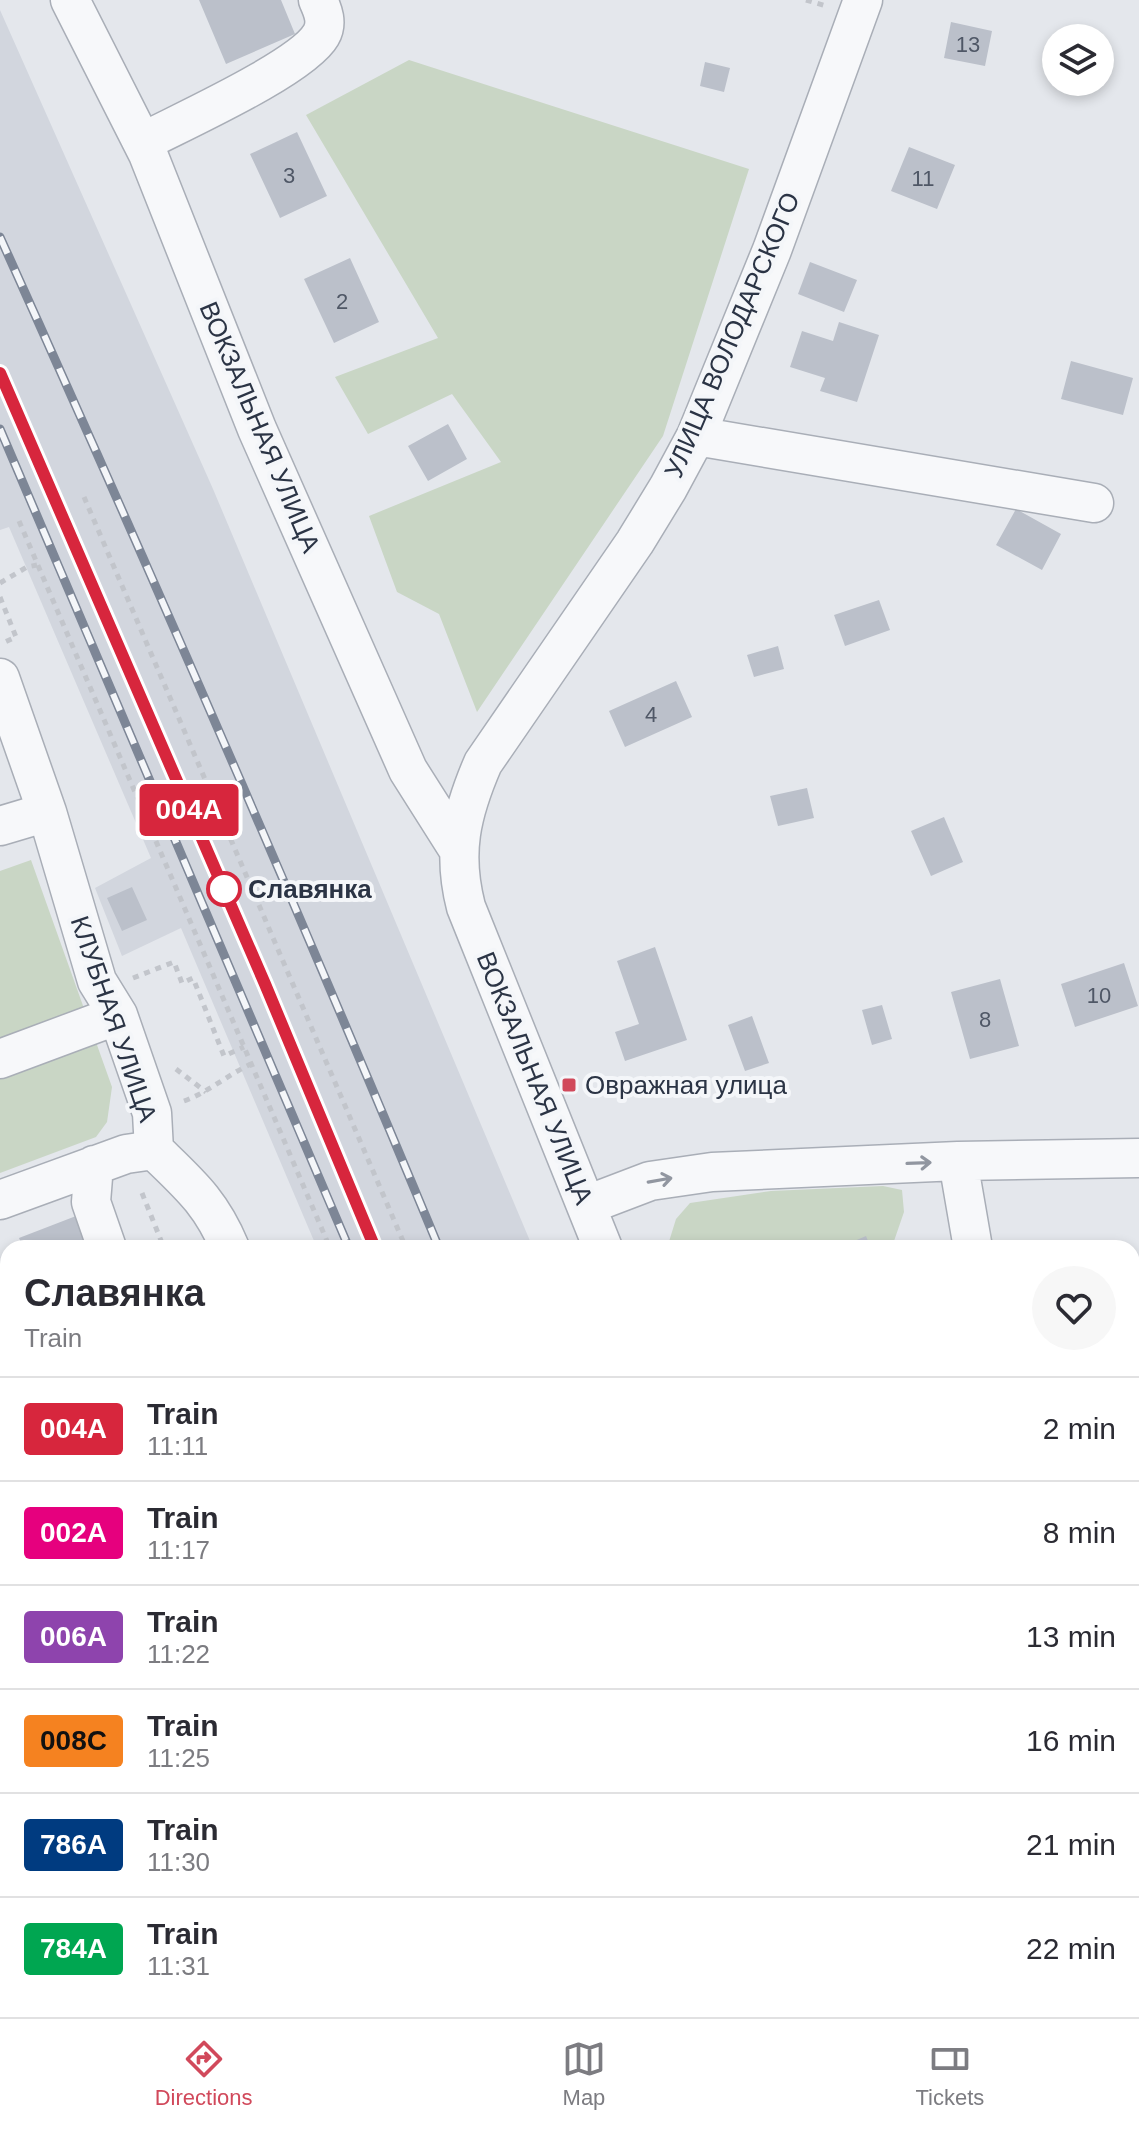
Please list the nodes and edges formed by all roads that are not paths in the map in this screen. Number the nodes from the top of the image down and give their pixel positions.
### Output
1 (70, 0) edge
2 (318, 0) edge
3 (863, 0) edge
4 (143, 142) junction
5 (696, 436) junction
6 (1094, 503) dead end
7 (0, 678) edge
8 (47, 812) junction
9 (0, 826) edge
10 (458, 849) junction
11 (466, 907) joint
12 (122, 998) junction
13 (0, 1059) edge
14 (154, 1150) junction
15 (1139, 1158) edge
16 (958, 1161) junction
17 (94, 1165) junction
18 (0, 1200) edge
19 (587, 1205) junction
20 (104, 1240) edge
21 (227, 1240) edge
22 (600, 1240) edge
23 (972, 1240) edge

1 - 4 street, ВОКЗАЛЬНАЯ УЛИЦА
2 - 4 street
3 - 5 street, УЛИЦА ВОЛОДАРСКОГО
4 - 10 street, ВОКЗАЛЬНАЯ УЛИЦА
5 - 6 street
5 - 10 street, УЛИЦА ВОЛОДАРСКОГО
7 - 8 street, КЛУБНАЯ УЛИЦА
8 - 9 street
8 - 12 street, КЛУБНАЯ УЛИЦА
10 - 11 street, УЛИЦА ВОЛОДАРСКОГО
11 - 19 street, ВОКЗАЛЬНАЯ УЛИЦА
12 - 13 street
12 - 14 street, КЛУБНАЯ УЛИЦА
14 - 17 street
14 - 21 street, КЛУБНАЯ УЛИЦА
15 - 16 street
19 -> 16 street
16 - 23 street
17 - 18 street
17 - 20 street
19 - 22 street, ВОКЗАЛЬНАЯ УЛИЦА

